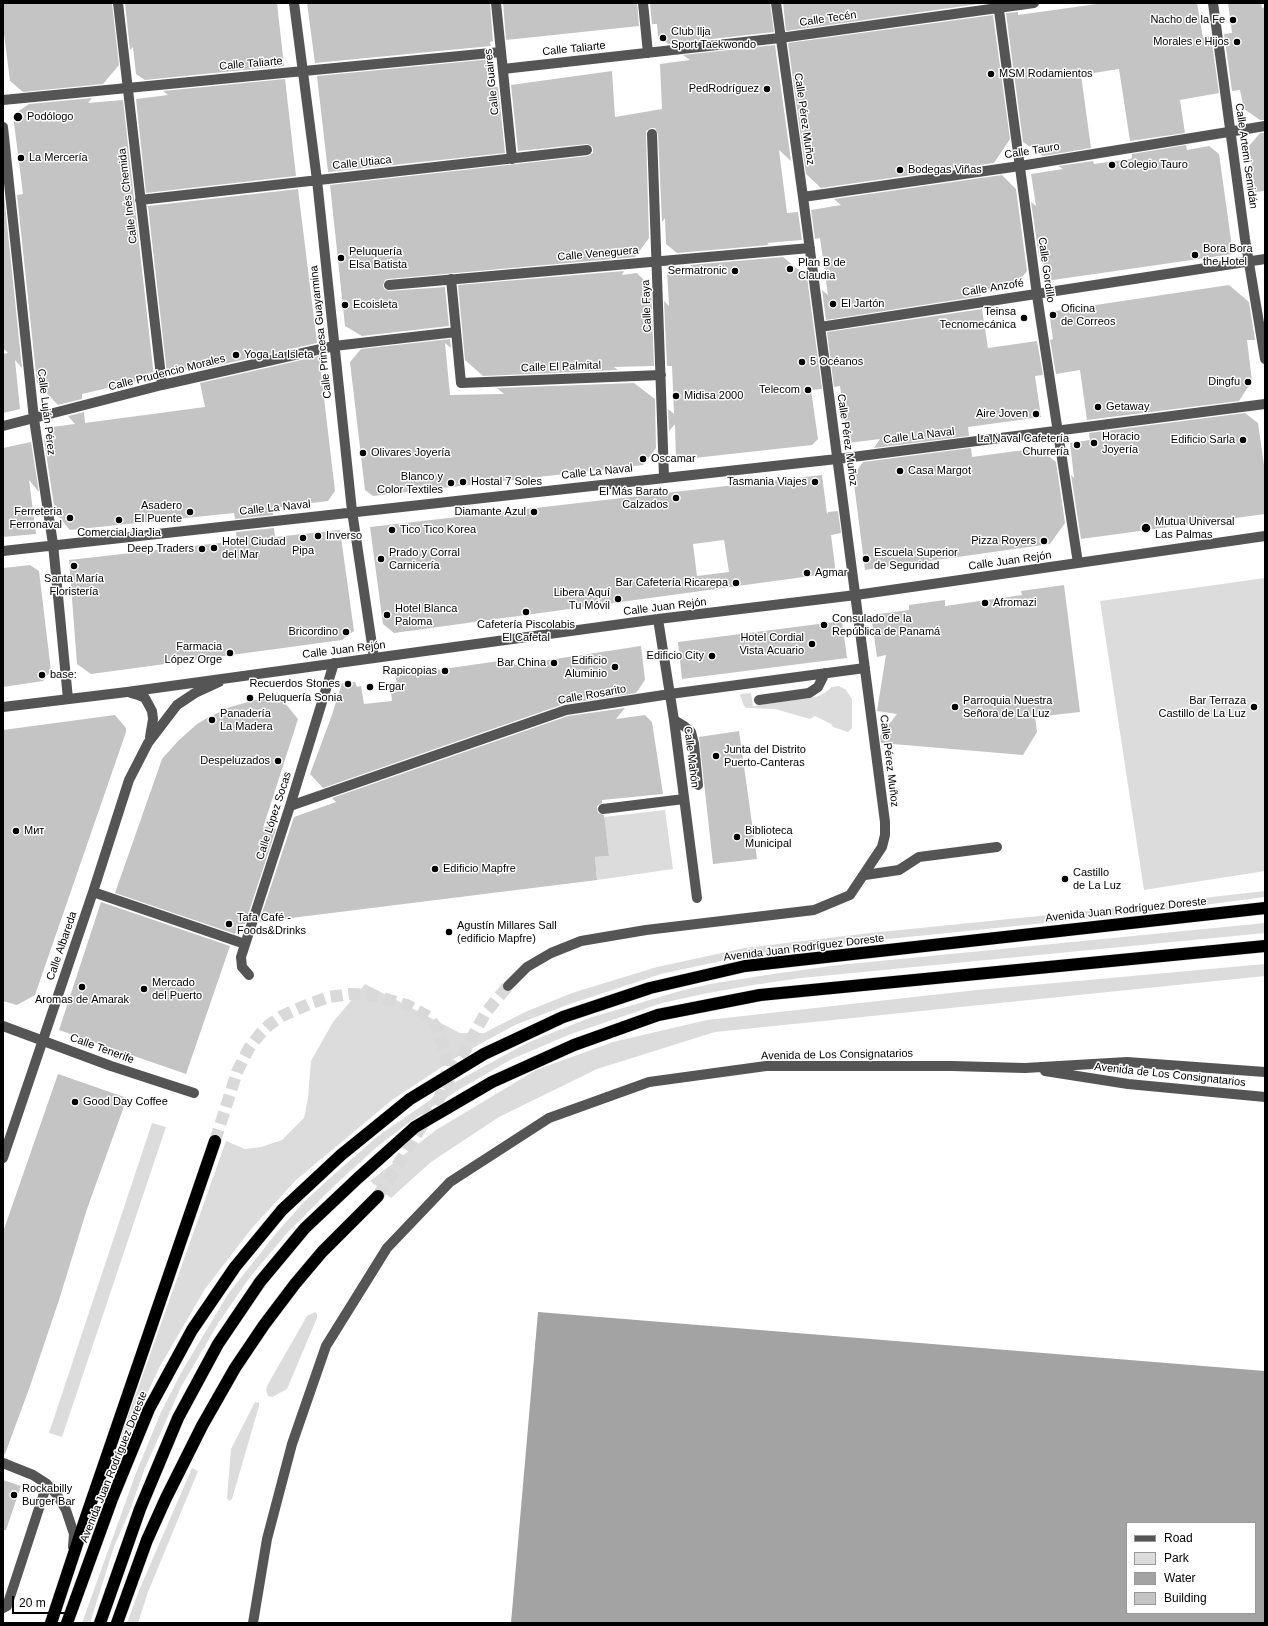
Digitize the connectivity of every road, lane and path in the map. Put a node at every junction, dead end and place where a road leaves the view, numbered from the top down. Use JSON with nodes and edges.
{"nodes":[{"id":1,"x":118,"y":3,"type":"edge"},
{"id":2,"x":294,"y":3,"type":"edge"},
{"id":3,"x":496,"y":3,"type":"edge"},
{"id":4,"x":643,"y":3,"type":"edge"},
{"id":5,"x":776,"y":3,"type":"edge"},
{"id":6,"x":1034,"y":3,"type":"edge"},
{"id":7,"x":1213,"y":3,"type":"edge"},
{"id":8,"x":998,"y":5,"type":"edge"},
{"id":9,"x":780,"y":38,"type":"junction"},
{"id":10,"x":501,"y":52,"type":"junction"},
{"id":11,"x":648,"y":53,"type":"junction"},
{"id":12,"x":503,"y":69,"type":"junction"},
{"id":13,"x":302,"y":72,"type":"junction"},
{"id":14,"x":127,"y":88,"type":"junction"},
{"id":15,"x":3,"y":100,"type":"edge"},
{"id":16,"x":1265,"y":126,"type":"edge"},
{"id":17,"x":3,"y":127,"type":"edge"},
{"id":18,"x":1231,"y":131,"type":"junction"},
{"id":19,"x":652,"y":134,"type":"dead end"},
{"id":20,"x":587,"y":150,"type":"dead end"},
{"id":21,"x":512,"y":159,"type":"junction"},
{"id":22,"x":1020,"y":166,"type":"junction"},
{"id":23,"x":317,"y":180,"type":"junction"},
{"id":24,"x":803,"y":196,"type":"junction"},
{"id":25,"x":140,"y":200,"type":"junction"},
{"id":26,"x":810,"y":248,"type":"junction"},
{"id":27,"x":1265,"y":259,"type":"edge"},
{"id":28,"x":657,"y":260,"type":"junction"},
{"id":29,"x":1249,"y":261,"type":"junction"},
{"id":30,"x":451,"y":279,"type":"junction"},
{"id":31,"x":389,"y":285,"type":"dead end"},
{"id":32,"x":1037,"y":294,"type":"junction"},
{"id":33,"x":820,"y":327,"type":"junction"},
{"id":34,"x":456,"y":332,"type":"junction"},
{"id":35,"x":334,"y":346,"type":"junction"},
{"id":36,"x":1265,"y":359,"type":"edge"},
{"id":37,"x":661,"y":375,"type":"junction"},
{"id":38,"x":162,"y":385,"type":"junction"},
{"id":39,"x":1265,"y":404,"type":"edge"},
{"id":40,"x":34,"y":419,"type":"junction"},
{"id":41,"x":3,"y":426,"type":"edge"},
{"id":42,"x":1057,"y":430,"type":"junction"},
{"id":43,"x":837,"y":459,"type":"junction"},
{"id":44,"x":664,"y":477,"type":"junction"},
{"id":45,"x":352,"y":511,"type":"junction"},
{"id":46,"x":1265,"y":536,"type":"edge"},
{"id":47,"x":53,"y":544,"type":"junction"},
{"id":48,"x":3,"y":551,"type":"edge"},
{"id":49,"x":1078,"y":563,"type":"junction"},
{"id":50,"x":856,"y":595,"type":"junction"},
{"id":51,"x":658,"y":619,"type":"junction"},
{"id":52,"x":374,"y":658,"type":"junction"},
{"id":53,"x":334,"y":663,"type":"junction"},
{"id":54,"x":865,"y":668,"type":"junction"},
{"id":55,"x":825,"y":673,"type":"junction"},
{"id":56,"x":230,"y":677,"type":"junction"},
{"id":57,"x":127,"y":692,"type":"junction"},
{"id":58,"x":670,"y":694,"type":"junction"},
{"id":59,"x":68,"y":699,"type":"junction"},
{"id":60,"x":759,"y":700,"type":"dead end"},
{"id":61,"x":3,"y":707,"type":"edge"},
{"id":62,"x":674,"y":720,"type":"junction"},
{"id":63,"x":148,"y":743,"type":"junction"},
{"id":64,"x":698,"y":785,"type":"dead end"},
{"id":65,"x":684,"y":799,"type":"junction"},
{"id":66,"x":290,"y":806,"type":"junction"},
{"id":67,"x":603,"y":809,"type":"dead end"},
{"id":68,"x":997,"y":847,"type":"dead end"},
{"id":69,"x":865,"y":875,"type":"junction"},
{"id":70,"x":93,"y":892,"type":"junction"},
{"id":71,"x":697,"y":898,"type":"dead end"},
{"id":72,"x":1265,"y":908,"type":"edge"},
{"id":73,"x":245,"y":944,"type":"junction"},
{"id":74,"x":1265,"y":946,"type":"edge"},
{"id":75,"x":249,"y":975,"type":"dead end"},
{"id":76,"x":508,"y":986,"type":"tunnel mouth"},
{"id":77,"x":3,"y":1026,"type":"edge"},
{"id":78,"x":42,"y":1040,"type":"junction"},
{"id":79,"x":1025,"y":1068,"type":"junction"},
{"id":80,"x":1265,"y":1072,"type":"edge"},
{"id":81,"x":194,"y":1093,"type":"dead end"},
{"id":82,"x":1265,"y":1097,"type":"edge"},
{"id":83,"x":215,"y":1141,"type":"tunnel mouth"},
{"id":84,"x":3,"y":1158,"type":"edge"},
{"id":85,"x":378,"y":1196,"type":"tunnel mouth"},
{"id":86,"x":3,"y":1463,"type":"edge"},
{"id":87,"x":48,"y":1484,"type":"junction"},
{"id":88,"x":72,"y":1559,"type":"junction"},
{"id":89,"x":3,"y":1608,"type":"edge"},
{"id":90,"x":51,"y":1623,"type":"edge"},
{"id":91,"x":67,"y":1623,"type":"edge"},
{"id":92,"x":100,"y":1623,"type":"edge"},
{"id":93,"x":117,"y":1623,"type":"edge"},
{"id":94,"x":253,"y":1623,"type":"edge"}],
"edges":[{"from":1,"to":14,"type":"street","name":"Calle Inés Chemida"},
{"from":2,"to":13,"type":"street","name":"Calle Princesa Guayarmina"},
{"from":3,"to":10,"type":"street","name":"Calle Guaires"},
{"from":4,"to":11,"type":"street"},
{"from":5,"to":9,"type":"street","name":"Calle Pérez Muñoz"},
{"from":6,"to":8,"type":"street","name":"Calle Tecén"},
{"from":7,"to":18,"type":"street","name":"Calle Artemi Semidán"},
{"from":8,"to":9,"type":"street","name":"Calle Tecén"},
{"from":8,"to":22,"type":"street","name":"Calle Gordillo"},
{"from":9,"to":11,"type":"street","name":"Calle Tecén"},
{"from":9,"to":24,"type":"street","name":"Calle Pérez Muñoz"},
{"from":10,"to":12,"type":"street","name":"Calle Guaires"},
{"from":10,"to":13,"type":"street","name":"Calle Taliarte"},
{"from":11,"to":12,"type":"street","name":"Calle Taliarte"},
{"from":12,"to":21,"type":"street","name":"Calle Guaires"},
{"from":13,"to":14,"type":"street","name":"Calle Taliarte"},
{"from":13,"to":23,"type":"street","name":"Calle Princesa Guayarmina"},
{"from":14,"to":15,"type":"street","name":"Calle Taliarte"},
{"from":14,"to":25,"type":"street","name":"Calle Inés Chemida"},
{"from":16,"to":18,"type":"street","name":"Calle Tauro"},
{"from":17,"to":40,"type":"street","name":"Calle Luján Pérez"},
{"from":18,"to":22,"type":"street","name":"Calle Tauro"},
{"from":18,"to":29,"type":"street","name":"Calle Artemi Semidán"},
{"from":19,"to":28,"type":"street","name":"Calle Faya"},
{"from":20,"to":21,"type":"street","name":"Calle Utiaca"},
{"from":21,"to":23,"type":"street","name":"Calle Utiaca"},
{"from":22,"to":24,"type":"street","name":"Calle Tauro"},
{"from":22,"to":32,"type":"street","name":"Calle Gordillo"},
{"from":23,"to":25,"type":"street","name":"Calle Utiaca"},
{"from":23,"to":35,"type":"street","name":"Calle Princesa Guayarmina"},
{"from":24,"to":26,"type":"street","name":"Calle Pérez Muñoz"},
{"from":25,"to":38,"type":"street","name":"Calle Inés Chemida"},
{"from":26,"to":28,"type":"street","name":"Calle Veneguera"},
{"from":26,"to":33,"type":"street","name":"Calle Pérez Muñoz"},
{"from":27,"to":29,"type":"street","name":"Calle Anzofé"},
{"from":28,"to":30,"type":"street","name":"Calle Veneguera"},
{"from":28,"to":37,"type":"street","name":"Calle Faya"},
{"from":29,"to":32,"type":"street","name":"Calle Anzofé"},
{"from":29,"to":36,"type":"street","name":"Calle Artemi Semidán"},
{"from":30,"to":31,"type":"street","name":"Calle Veneguera"},
{"from":30,"to":34,"type":"street"},
{"from":32,"to":33,"type":"street","name":"Calle Anzofé"},
{"from":32,"to":42,"type":"street","name":"Calle Gordillo"},
{"from":33,"to":43,"type":"street","name":"Calle Pérez Muñoz"},
{"from":34,"to":35,"type":"street","name":"Calle Prudencio Morales"},
{"from":34,"to":37,"type":"street","name":"Calle El Palmital"},
{"from":35,"to":38,"type":"street","name":"Calle Prudencio Morales"},
{"from":35,"to":45,"type":"street","name":"Calle Princesa Guayarmina"},
{"from":37,"to":44,"type":"street","name":"Calle Faya"},
{"from":38,"to":40,"type":"street","name":"Calle Prudencio Morales"},
{"from":39,"to":42,"type":"street","name":"Calle La Naval"},
{"from":40,"to":41,"type":"street","name":"Calle Prudencio Morales"},
{"from":40,"to":47,"type":"street","name":"Calle Luján Pérez"},
{"from":42,"to":43,"type":"street","name":"Calle La Naval"},
{"from":42,"to":49,"type":"street","name":"Calle Gordillo"},
{"from":43,"to":44,"type":"street","name":"Calle La Naval"},
{"from":43,"to":50,"type":"street","name":"Calle Pérez Muñoz"},
{"from":44,"to":45,"type":"street","name":"Calle La Naval"},
{"from":45,"to":47,"type":"street","name":"Calle La Naval"},
{"from":45,"to":52,"type":"street","name":"Calle Princesa Guayarmina"},
{"from":46,"to":49,"type":"street","name":"Calle Juan Rejón"},
{"from":47,"to":48,"type":"street","name":"Calle La Naval"},
{"from":47,"to":59,"type":"street","name":"Calle Luján Pérez"},
{"from":49,"to":50,"type":"street","name":"Calle Juan Rejón"},
{"from":50,"to":51,"type":"street","name":"Calle Juan Rejón"},
{"from":50,"to":54,"type":"street","name":"Calle Pérez Muñoz"},
{"from":51,"to":52,"type":"street","name":"Calle Juan Rejón"},
{"from":51,"to":58,"type":"street","name":"Calle Mahón"},
{"from":52,"to":53,"type":"street","name":"Calle Juan Rejón"},
{"from":53,"to":56,"type":"street","name":"Calle Juan Rejón"},
{"from":53,"to":66,"type":"street","name":"Calle López Socas"},
{"from":54,"to":55,"type":"street","name":"Calle Rosarito"},
{"from":54,"to":69,"type":"street","name":"Calle Pérez Muñoz"},
{"from":55,"to":58,"type":"street","name":"Calle Rosarito"},
{"from":55,"to":60,"type":"street"},
{"from":56,"to":57,"type":"street","name":"Calle Juan Rejón"},
{"from":56,"to":63,"type":"street","name":"Calle Albareda"},
{"from":57,"to":59,"type":"street","name":"Calle Juan Rejón"},
{"from":57,"to":63,"type":"street","name":"Calle Albareda"},
{"from":58,"to":62,"type":"street","name":"Calle Mahón"},
{"from":58,"to":66,"type":"street","name":"Calle Rosarito"},
{"from":59,"to":61,"type":"street","name":"Calle Juan Rejón"},
{"from":62,"to":64,"type":"street"},
{"from":62,"to":65,"type":"street","name":"Calle Mahón"},
{"from":63,"to":70,"type":"street","name":"Calle Albareda"},
{"from":65,"to":67,"type":"street"},
{"from":65,"to":71,"type":"street","name":"Calle Mahón"},
{"from":66,"to":73,"type":"street","name":"Calle López Socas"},
{"from":68,"to":69,"type":"street"},
{"from":69,"to":76,"type":"street","name":"Calle Pérez Muñoz"},
{"from":70,"to":73,"type":"street"},
{"from":70,"to":78,"type":"street","name":"Calle Albareda"},
{"from":72,"to":91,"type":"highway","name":"Avenida Juan Rodríguez Doreste"},
{"from":73,"to":75,"type":"street","name":"Calle López Socas"},
{"from":74,"to":92,"type":"highway"},
{"from":77,"to":78,"type":"street","name":"Calle Tenerife"},
{"from":78,"to":81,"type":"street","name":"Calle Tenerife"},
{"from":78,"to":84,"type":"street","name":"Calle Albareda"},
{"from":79,"to":80,"type":"street","name":"Avenida de Los Consignatarios"},
{"from":79,"to":82,"type":"street","name":"Avenida de Los Consignatarios"},
{"from":79,"to":94,"type":"street","name":"Avenida de Los Consignatarios"},
{"from":83,"to":88,"type":"highway"},
{"from":85,"to":93,"type":"highway"},
{"from":86,"to":87,"type":"street"},
{"from":87,"to":88,"type":"street"},
{"from":87,"to":89,"type":"street"},
{"from":88,"to":90,"type":"highway"}]}
